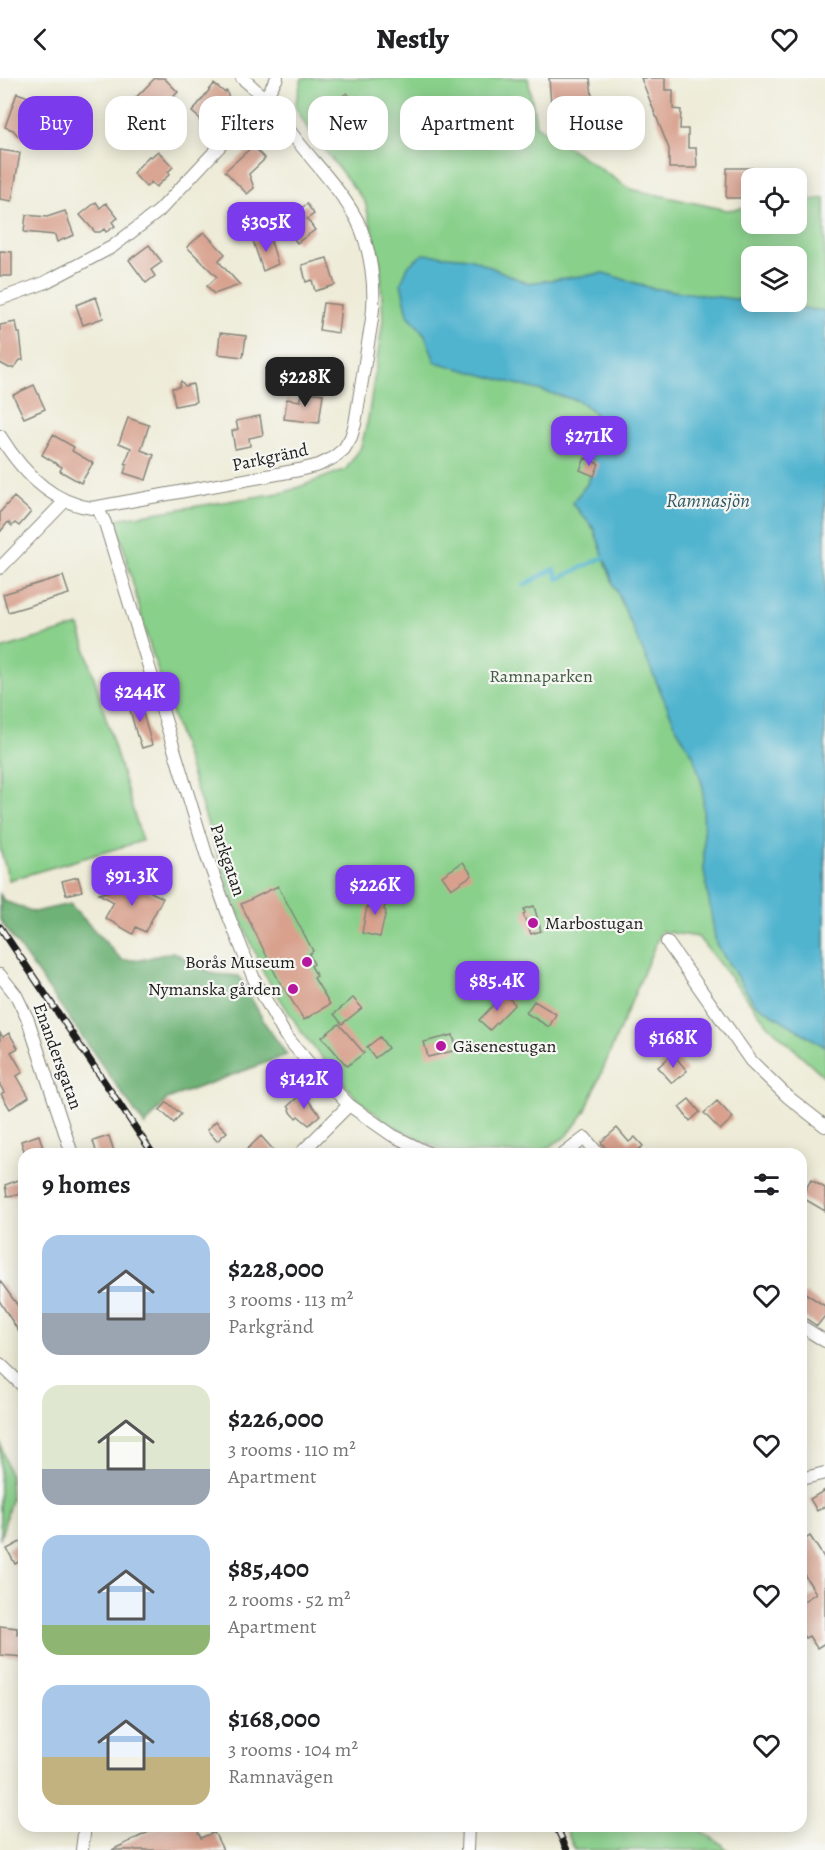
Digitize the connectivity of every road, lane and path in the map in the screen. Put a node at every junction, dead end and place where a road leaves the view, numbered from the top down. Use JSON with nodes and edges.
{"nodes":[{"id":1,"x":242,"y":78,"type":"edge"},
{"id":2,"x":277,"y":78,"type":"edge"},
{"id":3,"x":263,"y":96,"type":"edge"},
{"id":4,"x":266,"y":96,"type":"edge"},
{"id":5,"x":296,"y":138,"type":"edge"},
{"id":6,"x":216,"y":150,"type":"edge"},
{"id":7,"x":0,"y":299,"type":"edge"},
{"id":8,"x":0,"y":436,"type":"edge"},
{"id":9,"x":65,"y":501,"type":"junction"},
{"id":10,"x":97,"y":507,"type":"junction"},
{"id":11,"x":0,"y":568,"type":"edge"},
{"id":12,"x":667,"y":942,"type":"dead end"},
{"id":13,"x":0,"y":975,"type":"edge"},
{"id":14,"x":349,"y":1105,"type":"junction"},
{"id":15,"x":825,"y":1126,"type":"edge"},
{"id":16,"x":70,"y":1148,"type":"edge"},
{"id":17,"x":306,"y":1148,"type":"edge"},
{"id":18,"x":418,"y":1148,"type":"edge"},
{"id":19,"x":572,"y":1148,"type":"edge"},
{"id":20,"x":593,"y":1148,"type":"edge"},
{"id":21,"x":807,"y":1330,"type":"edge"},
{"id":22,"x":825,"y":1341,"type":"edge"},
{"id":23,"x":0,"y":1364,"type":"edge"},
{"id":24,"x":18,"y":1381,"type":"edge"},
{"id":25,"x":825,"y":1473,"type":"edge"},
{"id":26,"x":807,"y":1478,"type":"edge"},
{"id":27,"x":84,"y":1832,"type":"edge"},
{"id":28,"x":468,"y":1832,"type":"edge"},
{"id":29,"x":82,"y":1850,"type":"edge"},
{"id":30,"x":468,"y":1850,"type":"edge"}],
"edges":[{"from":1,"to":3,"type":"street","name":"Parkgränd"},
{"from":2,"to":4,"type":"street"},
{"from":5,"to":10,"type":"street","name":"Parkgränd"},
{"from":6,"to":7,"type":"street"},
{"from":8,"to":9,"type":"street"},
{"from":9,"to":10,"type":"street","name":"Parkgränd"},
{"from":9,"to":11,"type":"street"},
{"from":10,"to":14,"type":"street","name":"Parkgatan"},
{"from":12,"to":15,"type":"street"},
{"from":13,"to":16,"type":"street","name":"Enandersgatan"},
{"from":14,"to":17,"type":"street"},
{"from":14,"to":18,"type":"street","name":"Parkgatan"},
{"from":19,"to":20,"type":"street"},
{"from":21,"to":22,"type":"street"},
{"from":23,"to":24,"type":"street"},
{"from":25,"to":26,"type":"street"},
{"from":27,"to":29,"type":"street"},
{"from":28,"to":30,"type":"street"}]}
